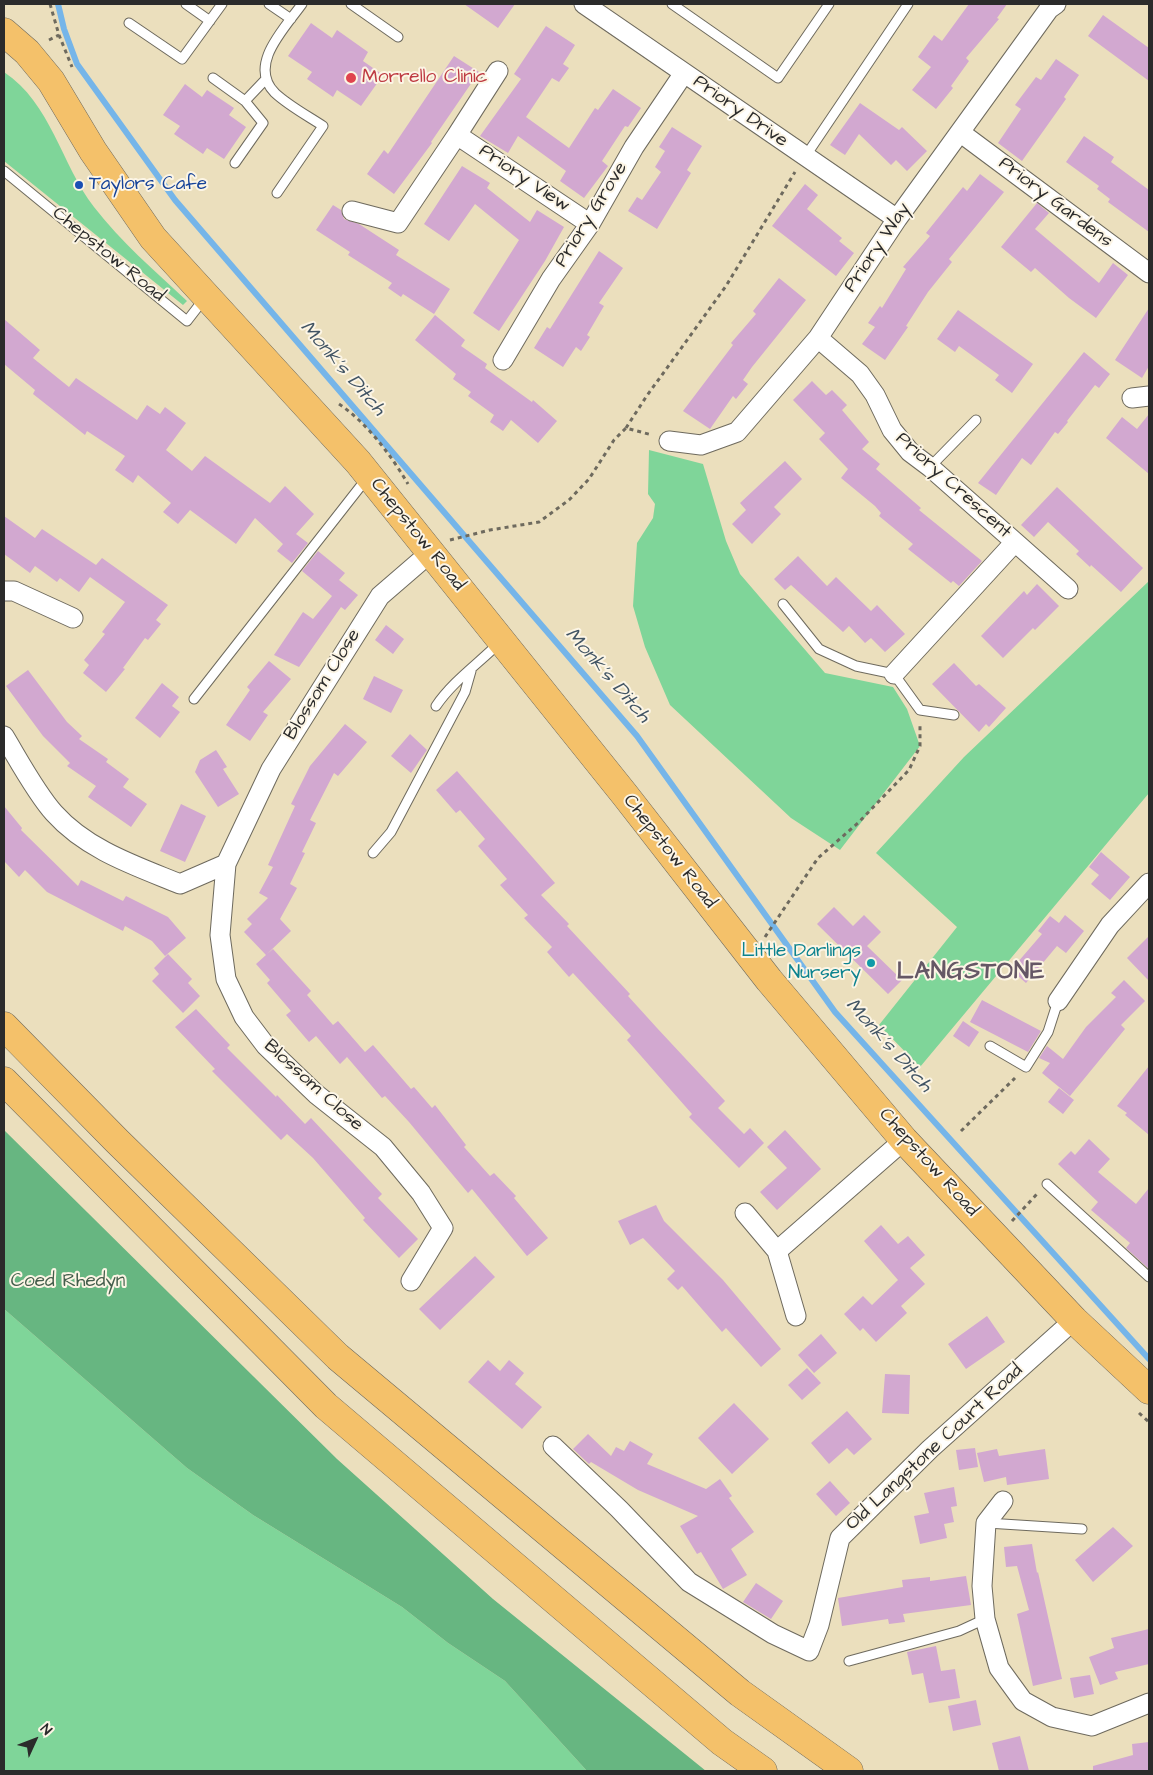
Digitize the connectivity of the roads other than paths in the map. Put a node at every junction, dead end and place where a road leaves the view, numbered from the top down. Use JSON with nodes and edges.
{"nodes":[{"id":1,"x":186,"y":4,"type":"edge"},
{"id":2,"x":222,"y":4,"type":"edge"},
{"id":3,"x":269,"y":4,"type":"edge"},
{"id":4,"x":302,"y":4,"type":"edge"},
{"id":5,"x":351,"y":4,"type":"edge"},
{"id":6,"x":584,"y":4,"type":"edge"},
{"id":7,"x":672,"y":4,"type":"edge"},
{"id":8,"x":829,"y":4,"type":"edge"},
{"id":9,"x":908,"y":4,"type":"edge"},
{"id":10,"x":1056,"y":4,"type":"edge"},
{"id":11,"x":291,"y":20,"type":"junction"},
{"id":12,"x":210,"y":21,"type":"junction"},
{"id":13,"x":129,"y":23,"type":"dead end"},
{"id":14,"x":4,"y":32,"type":"edge"},
{"id":15,"x":398,"y":37,"type":"dead end"},
{"id":16,"x":498,"y":72,"type":"dead end"},
{"id":17,"x":684,"y":73,"type":"junction"},
{"id":18,"x":213,"y":78,"type":"dead end"},
{"id":19,"x":266,"y":80,"type":"junction"},
{"id":20,"x":245,"y":100,"type":"junction"},
{"id":21,"x":961,"y":133,"type":"junction"},
{"id":22,"x":457,"y":135,"type":"junction"},
{"id":23,"x":805,"y":157,"type":"junction"},
{"id":24,"x":235,"y":163,"type":"dead end"},
{"id":25,"x":4,"y":171,"type":"edge"},
{"id":26,"x":277,"y":193,"type":"dead end"},
{"id":27,"x":352,"y":211,"type":"dead end"},
{"id":28,"x":897,"y":219,"type":"junction"},
{"id":29,"x":590,"y":224,"type":"junction"},
{"id":30,"x":1149,"y":273,"type":"edge"},
{"id":31,"x":207,"y":297,"type":"junction"},
{"id":32,"x":818,"y":338,"type":"junction"},
{"id":33,"x":503,"y":360,"type":"dead end"},
{"id":34,"x":976,"y":420,"type":"dead end"},
{"id":35,"x":668,"y":441,"type":"road end"},
{"id":36,"x":930,"y":467,"type":"junction"},
{"id":37,"x":369,"y":476,"type":"junction"},
{"id":38,"x":1015,"y":542,"type":"junction"},
{"id":39,"x":441,"y":546,"type":"junction"},
{"id":40,"x":1068,"y":589,"type":"dead end"},
{"id":41,"x":4,"y":591,"type":"edge"},
{"id":42,"x":783,"y":604,"type":"dead end"},
{"id":43,"x":73,"y":618,"type":"dead end"},
{"id":44,"x":501,"y":640,"type":"junction"},
{"id":45,"x":471,"y":670,"type":"junction"},
{"id":46,"x":894,"y":674,"type":"junction"},
{"id":47,"x":194,"y":700,"type":"dead end"},
{"id":48,"x":436,"y":706,"type":"dead end"},
{"id":49,"x":954,"y":715,"type":"dead end"},
{"id":50,"x":4,"y":736,"type":"edge"},
{"id":51,"x":373,"y":853,"type":"dead end"},
{"id":52,"x":226,"y":864,"type":"junction"},
{"id":53,"x":1149,"y":883,"type":"edge"},
{"id":54,"x":1058,"y":1001,"type":"joint"},
{"id":55,"x":4,"y":1026,"type":"edge"},
{"id":56,"x":990,"y":1046,"type":"dead end"},
{"id":57,"x":4,"y":1081,"type":"edge"},
{"id":58,"x":904,"y":1140,"type":"junction"},
{"id":59,"x":1047,"y":1184,"type":"road end"},
{"id":60,"x":745,"y":1213,"type":"dead end"},
{"id":61,"x":777,"y":1251,"type":"junction"},
{"id":62,"x":1149,"y":1277,"type":"edge"},
{"id":63,"x":411,"y":1281,"type":"dead end"},
{"id":64,"x":796,"y":1316,"type":"dead end"},
{"id":65,"x":1074,"y":1320,"type":"junction"},
{"id":66,"x":1149,"y":1390,"type":"edge"},
{"id":67,"x":552,"y":1446,"type":"dead end"},
{"id":68,"x":1003,"y":1501,"type":"dead end"},
{"id":69,"x":986,"y":1523,"type":"junction"},
{"id":70,"x":1082,"y":1529,"type":"dead end"},
{"id":71,"x":985,"y":1619,"type":"junction"},
{"id":72,"x":849,"y":1661,"type":"dead end"},
{"id":73,"x":1149,"y":1704,"type":"edge"},
{"id":74,"x":763,"y":1771,"type":"edge"},
{"id":75,"x":850,"y":1771,"type":"edge"}],
"edges":[{"from":1,"to":12,"type":"lane"},
{"from":2,"to":12,"type":"lane"},
{"from":3,"to":11,"type":"lane"},
{"from":4,"to":11,"type":"lane"},
{"from":5,"to":15,"type":"lane"},
{"from":6,"to":17,"type":"street","name":"Priory Drive"},
{"from":7,"to":8,"type":"lane"},
{"from":9,"to":23,"type":"lane"},
{"from":10,"to":21,"type":"street","name":"Priory Way"},
{"from":11,"to":19,"type":"lane"},
{"from":12,"to":13,"type":"lane"},
{"from":14,"to":31,"type":"main road","name":"Chepstow Road"},
{"from":16,"to":22,"type":"street","name":"Priory View"},
{"from":17,"to":23,"type":"street","name":"Priory Drive"},
{"from":17,"to":29,"type":"street","name":"Priory Grove"},
{"from":18,"to":20,"type":"lane"},
{"from":19,"to":20,"type":"lane"},
{"from":19,"to":26,"type":"lane"},
{"from":20,"to":24,"type":"lane"},
{"from":21,"to":28,"type":"street","name":"Priory Way"},
{"from":21,"to":30,"type":"street","name":"Priory Gardens"},
{"from":22,"to":27,"type":"street","name":"Priory View"},
{"from":22,"to":29,"type":"street","name":"Priory View"},
{"from":23,"to":28,"type":"street","name":"Priory Drive"},
{"from":25,"to":31,"type":"lane","name":"Chepstow Road"},
{"from":28,"to":32,"type":"street","name":"Priory Way"},
{"from":29,"to":33,"type":"street","name":"Priory Grove"},
{"from":31,"to":37,"type":"main road","name":"Chepstow Road"},
{"from":32,"to":35,"type":"street","name":"Priory Way"},
{"from":32,"to":36,"type":"street","name":"Priory Crescent"},
{"from":34,"to":36,"type":"lane"},
{"from":36,"to":38,"type":"street","name":"Priory Crescent"},
{"from":37,"to":39,"type":"main road","name":"Chepstow Road"},
{"from":37,"to":47,"type":"lane"},
{"from":38,"to":40,"type":"street","name":"Priory Crescent"},
{"from":38,"to":46,"type":"street","name":"Priory Crescent"},
{"from":39,"to":44,"type":"main road","name":"Chepstow Road"},
{"from":39,"to":52,"type":"street","name":"Blossom Close"},
{"from":41,"to":43,"type":"street"},
{"from":42,"to":46,"type":"lane"},
{"from":44,"to":45,"type":"lane"},
{"from":44,"to":58,"type":"main road","name":"Chepstow Road"},
{"from":45,"to":48,"type":"lane"},
{"from":45,"to":51,"type":"lane"},
{"from":46,"to":49,"type":"lane"},
{"from":50,"to":52,"type":"street"},
{"from":52,"to":63,"type":"street","name":"Blossom Close"},
{"from":53,"to":54,"type":"street"},
{"from":54,"to":56,"type":"lane"},
{"from":55,"to":75,"type":"main road"},
{"from":57,"to":74,"type":"main road"},
{"from":58,"to":61,"type":"street"},
{"from":58,"to":65,"type":"main road","name":"Chepstow Road"},
{"from":59,"to":62,"type":"lane"},
{"from":60,"to":61,"type":"street"},
{"from":61,"to":64,"type":"street"},
{"from":65,"to":66,"type":"main road","name":"Chepstow Road"},
{"from":65,"to":67,"type":"street","name":"Old Langstone Court Road"},
{"from":68,"to":69,"type":"street"},
{"from":69,"to":70,"type":"lane"},
{"from":69,"to":71,"type":"street"},
{"from":71,"to":72,"type":"lane"},
{"from":71,"to":73,"type":"street"}]}
